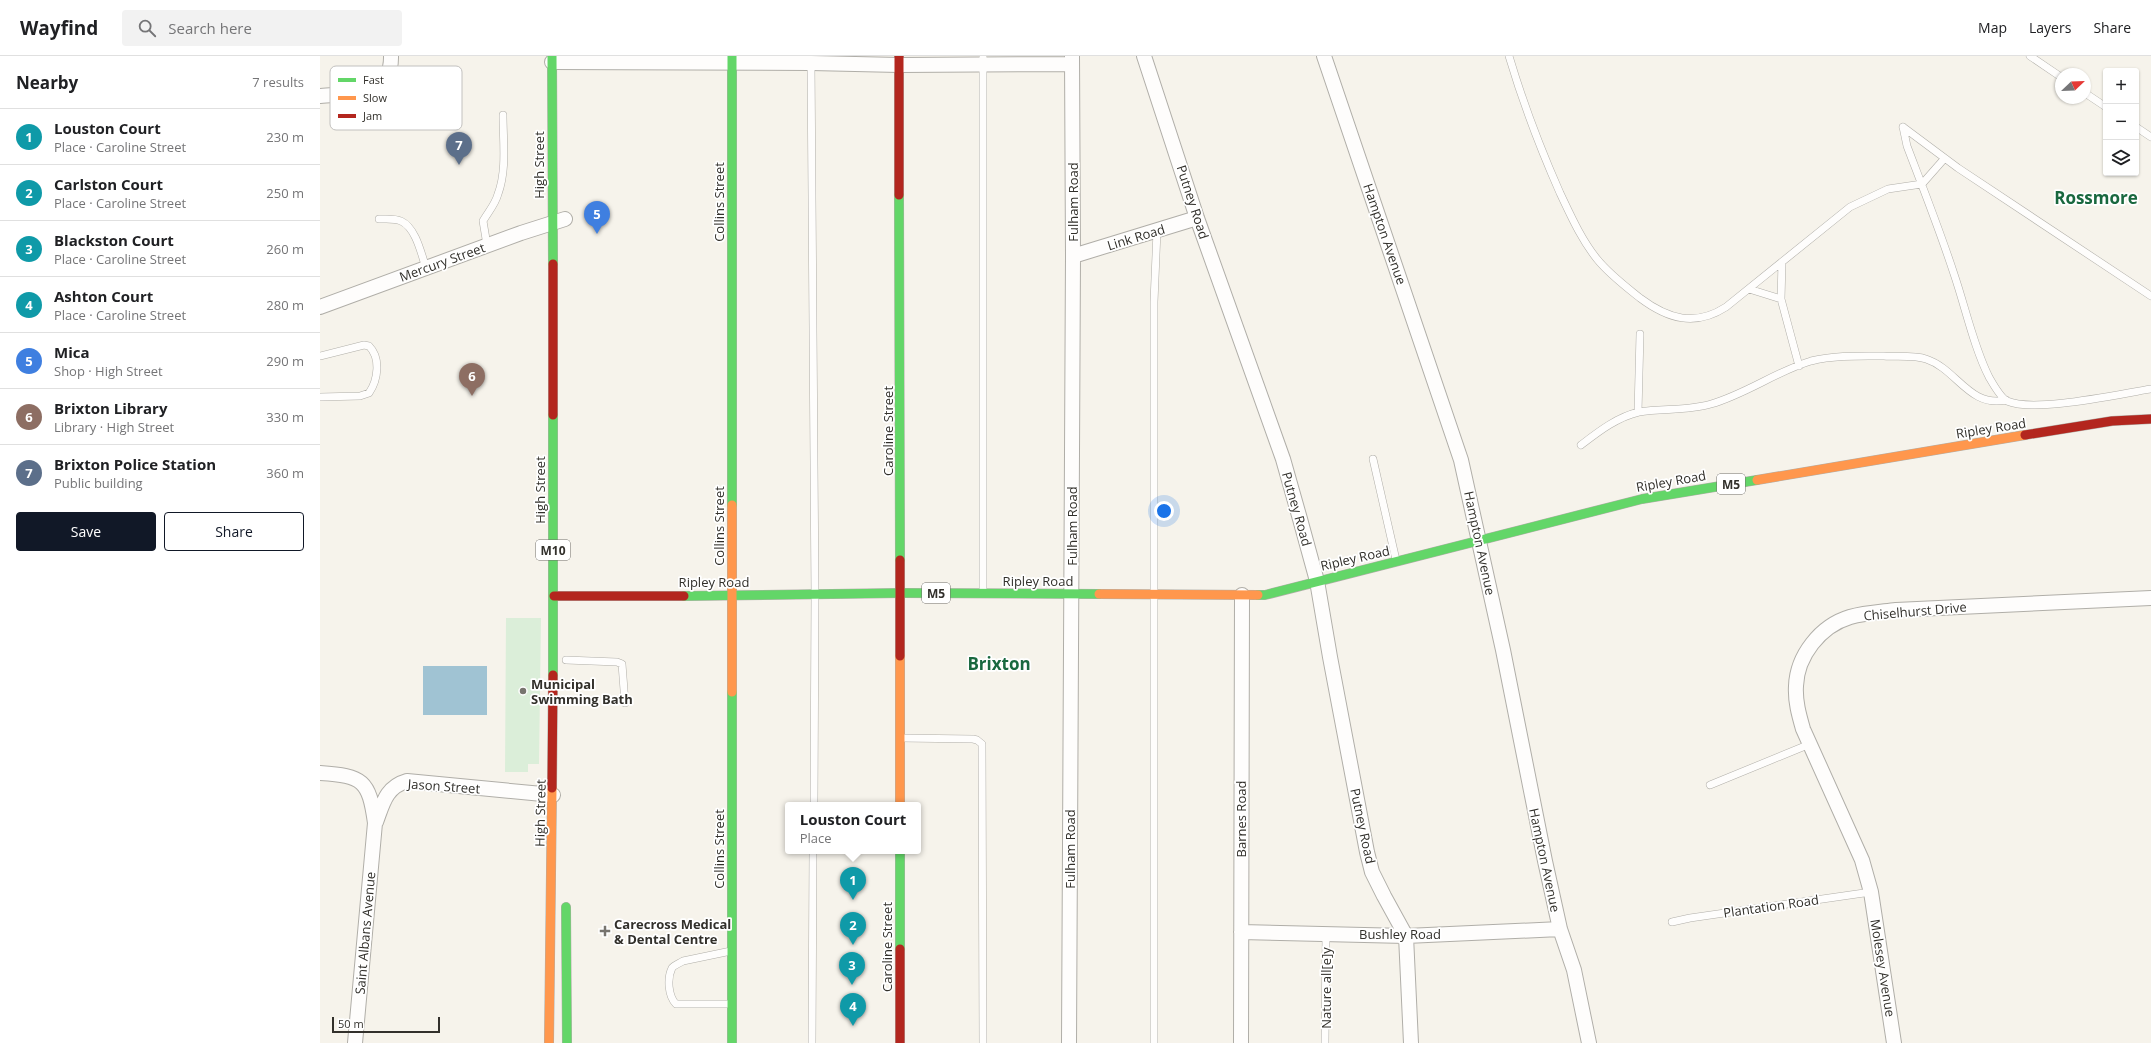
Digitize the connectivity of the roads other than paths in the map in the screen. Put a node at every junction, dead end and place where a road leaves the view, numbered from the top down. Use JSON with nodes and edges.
{"nodes":[{"id":1,"x":391,"y":56,"type":"edge"},
{"id":2,"x":1144,"y":56,"type":"edge"},
{"id":3,"x":1324,"y":56,"type":"edge"},
{"id":4,"x":1509,"y":56,"type":"edge"},
{"id":5,"x":2030,"y":56,"type":"edge"},
{"id":6,"x":732,"y":59,"type":"edge"},
{"id":7,"x":983,"y":60,"type":"edge"},
{"id":8,"x":1072,"y":60,"type":"edge"},
{"id":9,"x":560,"y":61,"type":"edge"},
{"id":10,"x":899,"y":61,"type":"edge"},
{"id":11,"x":811,"y":63,"type":"junction"},
{"id":12,"x":390,"y":66,"type":"edge"},
{"id":13,"x":2055,"y":73,"type":"edge"},
{"id":14,"x":330,"y":95,"type":"edge"},
{"id":15,"x":320,"y":96,"type":"edge"},
{"id":16,"x":2091,"y":97,"type":"edge"},
{"id":17,"x":2103,"y":105,"type":"edge"},
{"id":18,"x":503,"y":115,"type":"dead end"},
{"id":19,"x":2139,"y":129,"type":"edge"},
{"id":20,"x":2151,"y":137,"type":"edge"},
{"id":21,"x":1944,"y":159,"type":"junction"},
{"id":22,"x":1922,"y":184,"type":"junction"},
{"id":23,"x":1197,"y":218,"type":"junction"},
{"id":24,"x":379,"y":219,"type":"dead end"},
{"id":25,"x":562,"y":219,"type":"junction"},
{"id":26,"x":1157,"y":231,"type":"junction"},
{"id":27,"x":487,"y":245,"type":"junction"},
{"id":28,"x":1073,"y":256,"type":"junction"},
{"id":29,"x":1782,"y":262,"type":"junction"},
{"id":30,"x":426,"y":268,"type":"junction"},
{"id":31,"x":1749,"y":289,"type":"junction"},
{"id":32,"x":2151,"y":296,"type":"edge"},
{"id":33,"x":1781,"y":299,"type":"junction"},
{"id":34,"x":320,"y":307,"type":"edge"},
{"id":35,"x":1640,"y":334,"type":"dead end"},
{"id":36,"x":320,"y":356,"type":"edge"},
{"id":37,"x":1799,"y":366,"type":"junction"},
{"id":38,"x":2151,"y":389,"type":"edge"},
{"id":39,"x":320,"y":397,"type":"edge"},
{"id":40,"x":2006,"y":400,"type":"junction"},
{"id":41,"x":1638,"y":412,"type":"junction"},
{"id":42,"x":2151,"y":419,"type":"edge"},
{"id":43,"x":1581,"y":445,"type":"dead end"},
{"id":44,"x":1373,"y":459,"type":"dead end"},
{"id":45,"x":1479,"y":540,"type":"junction"},
{"id":46,"x":1396,"y":562,"type":"junction"},
{"id":47,"x":1317,"y":581,"type":"junction"},
{"id":48,"x":566,"y":583,"type":"dead end"},
{"id":49,"x":901,"y":593,"type":"junction"},
{"id":50,"x":983,"y":594,"type":"junction"},
{"id":51,"x":1072,"y":594,"type":"junction"},
{"id":52,"x":732,"y":595,"type":"junction"},
{"id":53,"x":815,"y":595,"type":"junction"},
{"id":54,"x":1154,"y":595,"type":"junction"},
{"id":55,"x":1242,"y":595,"type":"junction"},
{"id":56,"x":554,"y":596,"type":"junction"},
{"id":57,"x":566,"y":596,"type":"junction"},
{"id":58,"x":2151,"y":598,"type":"edge"},
{"id":59,"x":566,"y":609,"type":"dead end"},
{"id":60,"x":566,"y":660,"type":"dead end"},
{"id":61,"x":625,"y":703,"type":"dead end"},
{"id":62,"x":901,"y":738,"type":"junction"},
{"id":63,"x":1810,"y":744,"type":"junction"},
{"id":64,"x":320,"y":773,"type":"edge"},
{"id":65,"x":1710,"y":785,"type":"dead end"},
{"id":66,"x":553,"y":796,"type":"junction"},
{"id":67,"x":814,"y":802,"type":"edge"},
{"id":68,"x":900,"y":802,"type":"edge"},
{"id":69,"x":375,"y":823,"type":"junction"},
{"id":70,"x":813,"y":854,"type":"edge"},
{"id":71,"x":900,"y":854,"type":"edge"},
{"id":72,"x":1871,"y":892,"type":"junction"},
{"id":73,"x":566,"y":900,"type":"dead end"},
{"id":74,"x":1672,"y":922,"type":"dead end"},
{"id":75,"x":1560,"y":929,"type":"junction"},
{"id":76,"x":1241,"y":932,"type":"junction"},
{"id":77,"x":1326,"y":932,"type":"junction"},
{"id":78,"x":1406,"y":936,"type":"junction"},
{"id":79,"x":732,"y":951,"type":"junction"},
{"id":80,"x":732,"y":1004,"type":"junction"},
{"id":81,"x":355,"y":1043,"type":"edge"},
{"id":82,"x":550,"y":1043,"type":"edge"},
{"id":83,"x":566,"y":1043,"type":"edge"},
{"id":84,"x":732,"y":1043,"type":"edge"},
{"id":85,"x":812,"y":1043,"type":"edge"},
{"id":86,"x":900,"y":1043,"type":"edge"},
{"id":87,"x":983,"y":1043,"type":"edge"},
{"id":88,"x":1069,"y":1043,"type":"edge"},
{"id":89,"x":1154,"y":1043,"type":"edge"},
{"id":90,"x":1241,"y":1043,"type":"edge"},
{"id":91,"x":1325,"y":1043,"type":"edge"},
{"id":92,"x":1411,"y":1043,"type":"edge"},
{"id":93,"x":1589,"y":1043,"type":"edge"},
{"id":94,"x":1894,"y":1043,"type":"edge"}],
"edges":[{"from":1,"to":12,"type":"street"},
{"from":2,"to":23,"type":"street","name":"Putney Road"},
{"from":3,"to":45,"type":"street","name":"Hampton Avenue"},
{"from":4,"to":31,"type":"lane"},
{"from":5,"to":13,"type":"lane"},
{"from":6,"to":9,"type":"street"},
{"from":6,"to":11,"type":"street"},
{"from":6,"to":52,"type":"main road","name":"Collins Street"},
{"from":7,"to":8,"type":"street"},
{"from":7,"to":10,"type":"street"},
{"from":7,"to":50,"type":"lane"},
{"from":8,"to":28,"type":"street","name":"Fulham Road"},
{"from":9,"to":25,"type":"main road","name":"High Street","number":"M10"},
{"from":10,"to":11,"type":"street"},
{"from":10,"to":49,"type":"main road","name":"Caroline Street"},
{"from":11,"to":53,"type":"lane"},
{"from":14,"to":15,"type":"street"},
{"from":16,"to":17,"type":"lane"},
{"from":18,"to":27,"type":"lane"},
{"from":19,"to":20,"type":"lane"},
{"from":21,"to":22,"type":"lane"},
{"from":21,"to":22,"type":"lane"},
{"from":21,"to":32,"type":"lane"},
{"from":22,"to":29,"type":"lane"},
{"from":22,"to":40,"type":"lane"},
{"from":23,"to":26,"type":"street","name":"Link Road"},
{"from":23,"to":47,"type":"street","name":"Putney Road"},
{"from":24,"to":30,"type":"lane"},
{"from":25,"to":27,"type":"street","name":"Mercury Street"},
{"from":25,"to":56,"type":"main road","name":"High Street","number":"M10"},
{"from":26,"to":28,"type":"street","name":"Link Road"},
{"from":26,"to":54,"type":"lane"},
{"from":27,"to":30,"type":"street","name":"Mercury Street"},
{"from":28,"to":51,"type":"street","name":"Fulham Road"},
{"from":29,"to":31,"type":"lane"},
{"from":29,"to":33,"type":"lane"},
{"from":30,"to":34,"type":"street","name":"Mercury Street"},
{"from":31,"to":33,"type":"lane"},
{"from":33,"to":37,"type":"lane"},
{"from":35,"to":41,"type":"lane"},
{"from":36,"to":39,"type":"lane"},
{"from":37,"to":40,"type":"lane"},
{"from":37,"to":41,"type":"lane"},
{"from":38,"to":40,"type":"lane"},
{"from":41,"to":43,"type":"lane"},
{"from":42,"to":45,"type":"main road","name":"Ripley Road","number":"M5"},
{"from":44,"to":46,"type":"lane"},
{"from":45,"to":46,"type":"main road","name":"Ripley Road","number":"M5"},
{"from":45,"to":75,"type":"street","name":"Hampton Avenue"},
{"from":46,"to":47,"type":"main road","name":"Ripley Road","number":"M5"},
{"from":47,"to":55,"type":"main road","name":"Ripley Road","number":"M5"},
{"from":47,"to":78,"type":"street","name":"Putney Road"},
{"from":48,"to":57,"type":"main road"},
{"from":49,"to":50,"type":"main road","name":"Ripley Road","number":"M5"},
{"from":49,"to":53,"type":"main road","name":"Ripley Road","number":"M5"},
{"from":49,"to":62,"type":"main road","name":"Caroline Street"},
{"from":50,"to":51,"type":"main road","name":"Ripley Road","number":"M5"},
{"from":51,"to":54,"type":"main road","name":"Ripley Road","number":"M5"},
{"from":51,"to":88,"type":"street","name":"Fulham Road"},
{"from":52,"to":53,"type":"main road","name":"Ripley Road","number":"M5"},
{"from":52,"to":57,"type":"main road","name":"Ripley Road","number":"M5"},
{"from":52,"to":79,"type":"main road","name":"Collins Street"},
{"from":53,"to":67,"type":"lane"},
{"from":54,"to":55,"type":"main road","name":"Ripley Road","number":"M5"},
{"from":54,"to":89,"type":"lane"},
{"from":55,"to":76,"type":"street","name":"Barnes Road"},
{"from":56,"to":57,"type":"main road","name":"Ripley Road","number":"M5"},
{"from":56,"to":66,"type":"main road","name":"High Street","number":"M10"},
{"from":57,"to":59,"type":"main road"},
{"from":58,"to":63,"type":"street","name":"Chiselhurst Drive"},
{"from":60,"to":61,"type":"lane"},
{"from":62,"to":68,"type":"main road","name":"Caroline Street"},
{"from":62,"to":87,"type":"lane"},
{"from":63,"to":65,"type":"lane"},
{"from":63,"to":72,"type":"street","name":"Chiselhurst Drive"},
{"from":64,"to":69,"type":"street"},
{"from":66,"to":69,"type":"street","name":"Jason Street"},
{"from":66,"to":82,"type":"main road","name":"High Street","number":"M10"},
{"from":69,"to":81,"type":"street","name":"Saint Albans Avenue"},
{"from":70,"to":85,"type":"lane"},
{"from":71,"to":86,"type":"main road","name":"Caroline Street"},
{"from":72,"to":74,"type":"lane","name":"Plantation Road"},
{"from":72,"to":94,"type":"street","name":"Molesey Avenue"},
{"from":73,"to":83,"type":"main road"},
{"from":75,"to":78,"type":"street","name":"Bushley Road"},
{"from":75,"to":93,"type":"street","name":"Hampton Avenue"},
{"from":76,"to":77,"type":"street","name":"Bushley Road"},
{"from":76,"to":90,"type":"street","name":"Barnes Road"},
{"from":77,"to":78,"type":"street","name":"Bushley Road"},
{"from":77,"to":91,"type":"lane","name":"Nature all[e]y"},
{"from":78,"to":92,"type":"street","name":"Putney Road"},
{"from":79,"to":80,"type":"main road","name":"Collins Street"},
{"from":79,"to":80,"type":"lane"},
{"from":80,"to":84,"type":"main road","name":"Collins Street"}]}
